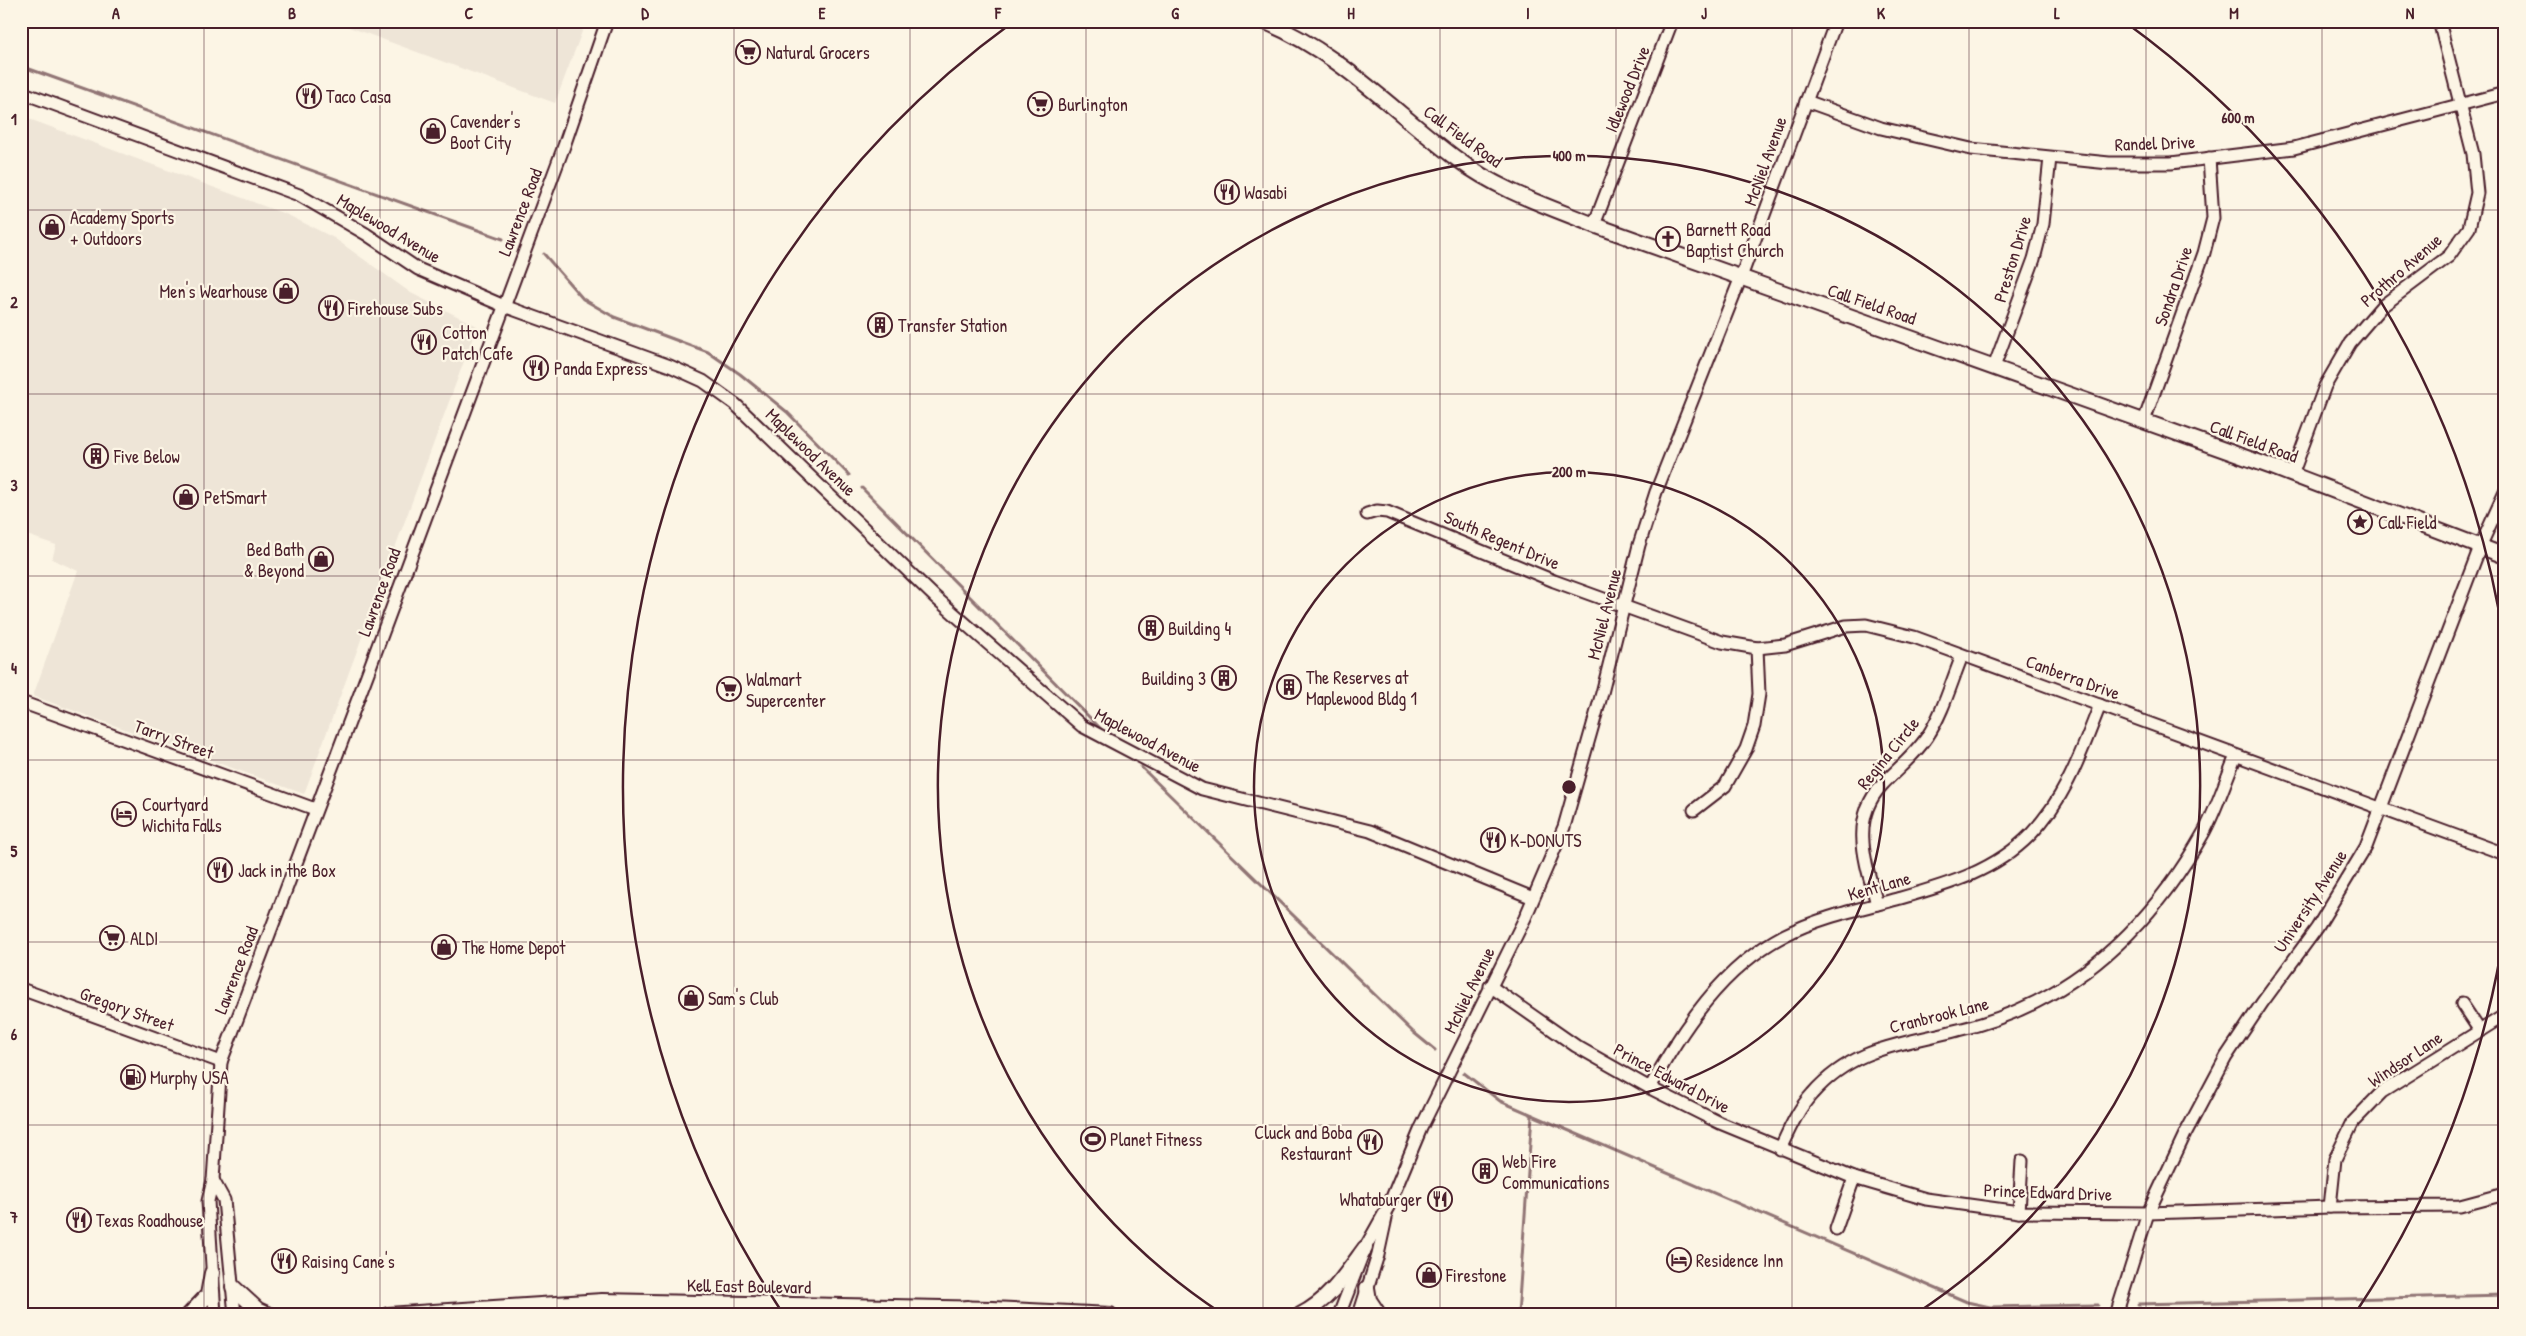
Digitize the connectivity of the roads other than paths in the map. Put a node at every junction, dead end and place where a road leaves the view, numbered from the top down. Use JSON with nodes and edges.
{"nodes":[{"id":1,"x":607,"y":21,"type":"edge"},
{"id":2,"x":1672,"y":21,"type":"edge"},
{"id":3,"x":1836,"y":21,"type":"edge"},
{"id":4,"x":2439,"y":21,"type":"edge"},
{"id":5,"x":1270,"y":23,"type":"edge"},
{"id":6,"x":21,"y":92,"type":"edge"},
{"id":7,"x":2505,"y":93,"type":"edge"},
{"id":8,"x":1806,"y":101,"type":"junction"},
{"id":9,"x":2460,"y":105,"type":"junction"},
{"id":10,"x":2050,"y":158,"type":"junction"},
{"id":11,"x":2209,"y":158,"type":"junction"},
{"id":12,"x":1594,"y":225,"type":"junction"},
{"id":13,"x":1741,"y":277,"type":"junction"},
{"id":14,"x":504,"y":306,"type":"junction"},
{"id":15,"x":1994,"y":366,"type":"junction"},
{"id":16,"x":2144,"y":421,"type":"junction"},
{"id":17,"x":2292,"y":475,"type":"junction"},
{"id":18,"x":2505,"y":492,"type":"edge"},
{"id":19,"x":1367,"y":514,"type":"dead end"},
{"id":20,"x":2480,"y":547,"type":"junction"},
{"id":21,"x":2505,"y":556,"type":"edge"},
{"id":22,"x":1623,"y":606,"type":"junction"},
{"id":23,"x":1757,"y":648,"type":"junction"},
{"id":24,"x":1962,"y":656,"type":"junction"},
{"id":25,"x":21,"y":702,"type":"edge"},
{"id":26,"x":2100,"y":705,"type":"junction"},
{"id":27,"x":2236,"y":756,"type":"junction"},
{"id":28,"x":2383,"y":808,"type":"junction"},
{"id":29,"x":315,"y":809,"type":"junction"},
{"id":30,"x":1694,"y":810,"type":"dead end"},
{"id":31,"x":2505,"y":854,"type":"edge"},
{"id":32,"x":1533,"y":898,"type":"junction"},
{"id":33,"x":1876,"y":904,"type":"junction"},
{"id":34,"x":1490,"y":986,"type":"junction"},
{"id":35,"x":21,"y":989,"type":"edge"},
{"id":36,"x":2462,"y":1004,"type":"dead end"},
{"id":37,"x":2505,"y":1015,"type":"edge"},
{"id":38,"x":2480,"y":1031,"type":"junction"},
{"id":39,"x":220,"y":1062,"type":"junction"},
{"id":40,"x":1650,"y":1088,"type":"junction"},
{"id":41,"x":1780,"y":1149,"type":"junction"},
{"id":42,"x":2022,"y":1161,"type":"dead end"},
{"id":43,"x":1854,"y":1178,"type":"junction"},
{"id":44,"x":213,"y":1180,"type":"junction"},
{"id":45,"x":2505,"y":1194,"type":"edge"},
{"id":46,"x":1388,"y":1207,"type":"junction"},
{"id":47,"x":2330,"y":1207,"type":"junction"},
{"id":48,"x":2019,"y":1212,"type":"junction"},
{"id":49,"x":2148,"y":1213,"type":"junction"},
{"id":50,"x":1836,"y":1229,"type":"dead end"},
{"id":51,"x":1365,"y":1248,"type":"junction"},
{"id":52,"x":212,"y":1273,"type":"junction"},
{"id":53,"x":234,"y":1287,"type":"junction"},
{"id":54,"x":1367,"y":1288,"type":"junction"},
{"id":55,"x":967,"y":1309,"type":"junction"},
{"id":56,"x":189,"y":1315,"type":"edge"},
{"id":57,"x":215,"y":1315,"type":"edge"},
{"id":58,"x":236,"y":1315,"type":"edge"},
{"id":59,"x":269,"y":1315,"type":"edge"},
{"id":60,"x":388,"y":1315,"type":"edge"},
{"id":61,"x":934,"y":1315,"type":"edge"},
{"id":62,"x":1110,"y":1315,"type":"edge"},
{"id":63,"x":1300,"y":1315,"type":"edge"},
{"id":64,"x":1339,"y":1315,"type":"edge"},
{"id":65,"x":1358,"y":1315,"type":"edge"},
{"id":66,"x":1379,"y":1315,"type":"edge"},
{"id":67,"x":2116,"y":1315,"type":"edge"}],
"edges":[{"from":1,"to":14,"type":"street","name":"Lawrence Road"},
{"from":2,"to":12,"type":"street","name":"Idlewood Drive"},
{"from":3,"to":8,"type":"street","name":"McNiel Avenue"},
{"from":4,"to":9,"type":"street","name":"Prothro Avenue"},
{"from":5,"to":12,"type":"main road","name":"Call Field Road"},
{"from":6,"to":14,"type":"street","name":"Maplewood Avenue"},
{"from":7,"to":9,"type":"street","name":"Randel Drive"},
{"from":8,"to":10,"type":"street","name":"Randel Drive"},
{"from":8,"to":13,"type":"street","name":"McNiel Avenue"},
{"from":9,"to":11,"type":"street","name":"Randel Drive"},
{"from":9,"to":17,"type":"street","name":"Prothro Avenue"},
{"from":10,"to":11,"type":"street","name":"Randel Drive"},
{"from":10,"to":15,"type":"street","name":"Preston Drive"},
{"from":11,"to":16,"type":"street","name":"Sondra Drive"},
{"from":12,"to":13,"type":"main road","name":"Call Field Road"},
{"from":13,"to":15,"type":"main road","name":"Call Field Road"},
{"from":13,"to":22,"type":"street","name":"McNiel Avenue"},
{"from":14,"to":29,"type":"street","name":"Lawrence Road"},
{"from":14,"to":32,"type":"street","name":"Maplewood Avenue"},
{"from":15,"to":16,"type":"main road","name":"Call Field Road"},
{"from":16,"to":17,"type":"main road","name":"Call Field Road"},
{"from":17,"to":20,"type":"main road","name":"Call Field Road"},
{"from":18,"to":20,"type":"street","name":"University Avenue"},
{"from":19,"to":22,"type":"street","name":"South Regent Drive"},
{"from":20,"to":21,"type":"main road","name":"Call Field Road"},
{"from":20,"to":28,"type":"street","name":"University Avenue"},
{"from":22,"to":23,"type":"street","name":"Canberra Drive"},
{"from":22,"to":32,"type":"street","name":"McNiel Avenue"},
{"from":23,"to":24,"type":"street","name":"Canberra Drive"},
{"from":23,"to":30,"type":"street"},
{"from":24,"to":26,"type":"street","name":"Canberra Drive"},
{"from":24,"to":33,"type":"street","name":"Regina Circle"},
{"from":25,"to":29,"type":"street","name":"Tarry Street"},
{"from":26,"to":27,"type":"street","name":"Canberra Drive"},
{"from":26,"to":33,"type":"street","name":"Kent Lane"},
{"from":27,"to":28,"type":"street","name":"Canberra Drive"},
{"from":27,"to":41,"type":"street","name":"Cranbrook Lane"},
{"from":28,"to":31,"type":"street","name":"Canberra Drive"},
{"from":28,"to":49,"type":"street","name":"University Avenue"},
{"from":29,"to":39,"type":"street","name":"Lawrence Road"},
{"from":32,"to":34,"type":"street","name":"McNiel Avenue"},
{"from":33,"to":40,"type":"street","name":"Kent Lane"},
{"from":34,"to":40,"type":"street","name":"Prince Edward Drive"},
{"from":34,"to":46,"type":"street","name":"McNiel Avenue"},
{"from":35,"to":39,"type":"street","name":"Gregory Street"},
{"from":36,"to":38,"type":"street"},
{"from":37,"to":38,"type":"street","name":"Windsor Lane"},
{"from":38,"to":47,"type":"street","name":"Windsor Lane"},
{"from":39,"to":44,"type":"street","name":"Lawrence Road"},
{"from":40,"to":41,"type":"street","name":"Prince Edward Drive"},
{"from":41,"to":43,"type":"street","name":"Prince Edward Drive"},
{"from":42,"to":48,"type":"street"},
{"from":43,"to":48,"type":"street","name":"Prince Edward Drive"},
{"from":43,"to":50,"type":"street"},
{"from":44,"to":52,"type":"street","name":"Lawrence Road"},
{"from":44,"to":53,"type":"street"},
{"from":45,"to":47,"type":"street","name":"Prince Edward Drive"},
{"from":46,"to":51,"type":"street","name":"McNiel Avenue"},
{"from":46,"to":54,"type":"street","name":"McNiel Avenue"},
{"from":47,"to":49,"type":"street","name":"Prince Edward Drive"},
{"from":48,"to":49,"type":"street","name":"Prince Edward Drive"},
{"from":49,"to":67,"type":"street","name":"University Avenue"},
{"from":51,"to":63,"type":"main road"},
{"from":51,"to":64,"type":"street","name":"McNiel Avenue"},
{"from":52,"to":56,"type":"main road"},
{"from":52,"to":57,"type":"street","name":"Lawrence Road"},
{"from":53,"to":58,"type":"street"},
{"from":53,"to":59,"type":"main road"},
{"from":54,"to":65,"type":"street","name":"McNiel Avenue"},
{"from":54,"to":66,"type":"main road"},
{"from":55,"to":60,"type":"main road","name":"Kell East Boulevard"},
{"from":55,"to":61,"type":"highway"},
{"from":55,"to":62,"type":"main road","name":"Kell East Boulevard"}]}
